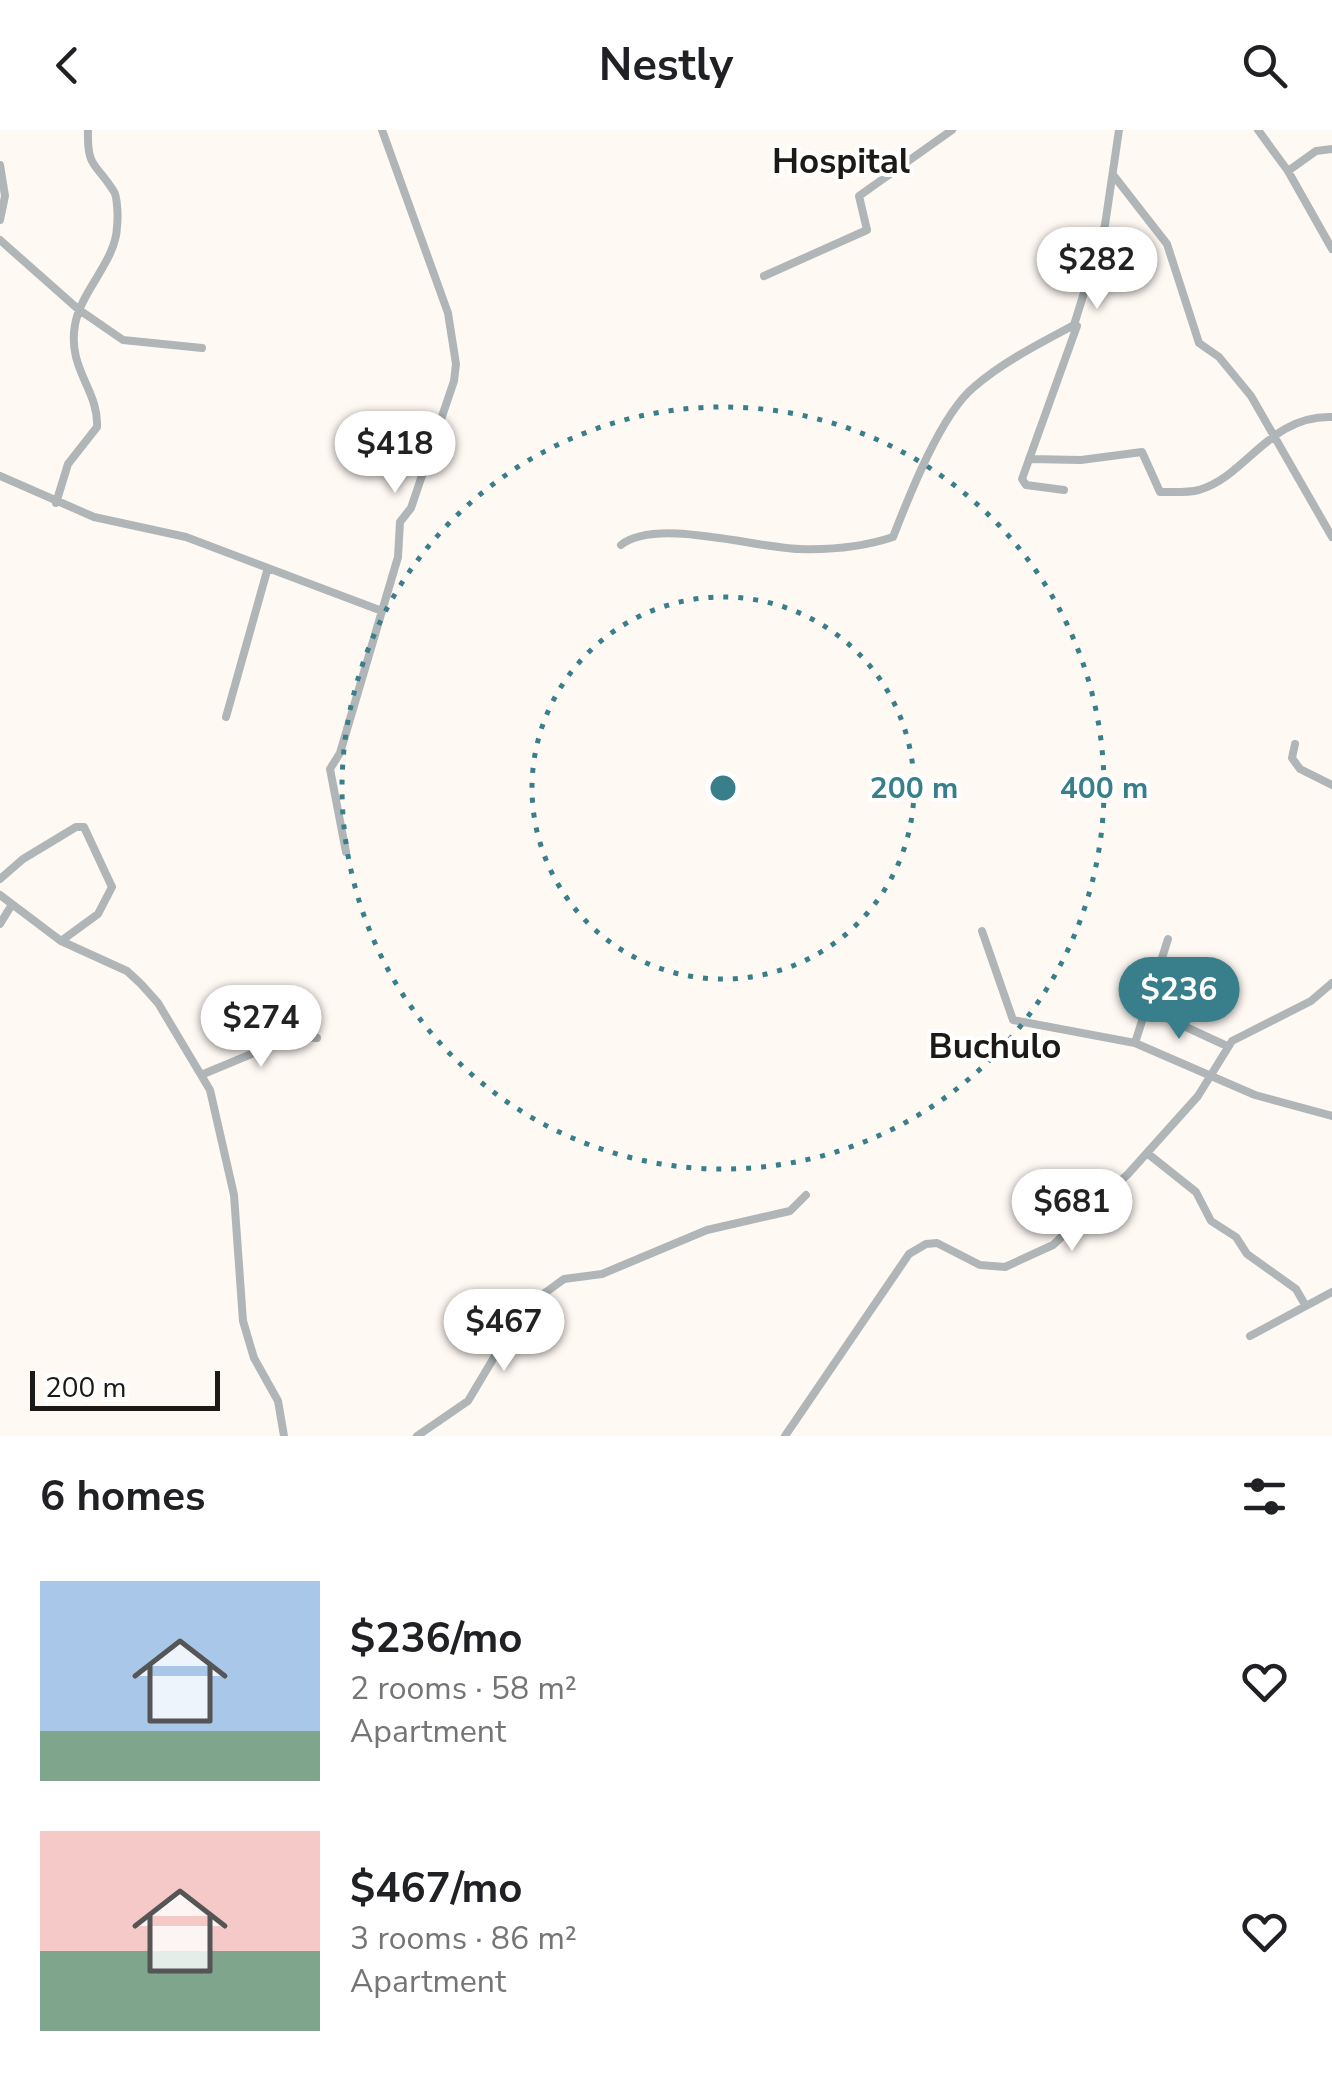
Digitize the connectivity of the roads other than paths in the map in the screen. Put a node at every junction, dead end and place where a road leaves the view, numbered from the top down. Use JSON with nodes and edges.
{"nodes":[{"id":1,"x":88,"y":130,"type":"edge"},
{"id":2,"x":382,"y":130,"type":"edge"},
{"id":3,"x":952,"y":130,"type":"edge"},
{"id":4,"x":1118,"y":130,"type":"edge"},
{"id":5,"x":1258,"y":130,"type":"edge"},
{"id":6,"x":1332,"y":149,"type":"edge"},
{"id":7,"x":0,"y":165,"type":"edge"},
{"id":8,"x":1288,"y":171,"type":"junction"},
{"id":9,"x":1114,"y":176,"type":"junction"},
{"id":10,"x":0,"y":220,"type":"edge"},
{"id":11,"x":0,"y":240,"type":"edge"},
{"id":12,"x":1332,"y":249,"type":"edge"},
{"id":13,"x":764,"y":276,"type":"dead end"},
{"id":14,"x":78,"y":309,"type":"junction"},
{"id":15,"x":1074,"y":325,"type":"junction"},
{"id":16,"x":202,"y":348,"type":"dead end"},
{"id":17,"x":1332,"y":416,"type":"edge"},
{"id":18,"x":1271,"y":438,"type":"junction"},
{"id":19,"x":1030,"y":459,"type":"junction"},
{"id":20,"x":0,"y":476,"type":"edge"},
{"id":21,"x":1064,"y":490,"type":"dead end"},
{"id":22,"x":56,"y":503,"type":"junction"},
{"id":23,"x":1332,"y":537,"type":"edge"},
{"id":24,"x":622,"y":545,"type":"dead end"},
{"id":25,"x":267,"y":571,"type":"junction"},
{"id":26,"x":382,"y":611,"type":"junction"},
{"id":27,"x":226,"y":717,"type":"dead end"},
{"id":28,"x":1296,"y":744,"type":"dead end"},
{"id":29,"x":1332,"y":785,"type":"edge"},
{"id":30,"x":346,"y":852,"type":"dead end"},
{"id":31,"x":0,"y":879,"type":"edge"},
{"id":32,"x":0,"y":895,"type":"edge"},
{"id":33,"x":11,"y":906,"type":"junction"},
{"id":34,"x":0,"y":924,"type":"edge"},
{"id":35,"x":982,"y":932,"type":"dead end"},
{"id":36,"x":1168,"y":940,"type":"dead end"},
{"id":37,"x":61,"y":941,"type":"junction"},
{"id":38,"x":1332,"y":983,"type":"edge"},
{"id":39,"x":1147,"y":1010,"type":"junction"},
{"id":40,"x":317,"y":1038,"type":"dead end"},
{"id":41,"x":1135,"y":1043,"type":"junction"},
{"id":42,"x":1227,"y":1046,"type":"junction"},
{"id":43,"x":201,"y":1075,"type":"junction"},
{"id":44,"x":1212,"y":1076,"type":"junction"},
{"id":45,"x":1332,"y":1116,"type":"edge"},
{"id":46,"x":1146,"y":1153,"type":"junction"},
{"id":47,"x":806,"y":1195,"type":"dead end"},
{"id":48,"x":1332,"y":1292,"type":"edge"},
{"id":49,"x":1304,"y":1303,"type":"junction"},
{"id":50,"x":1250,"y":1336,"type":"dead end"},
{"id":51,"x":284,"y":1436,"type":"edge"},
{"id":52,"x":417,"y":1436,"type":"edge"},
{"id":53,"x":785,"y":1436,"type":"edge"}],
"edges":[{"from":1,"to":14,"type":"street"},
{"from":2,"to":26,"type":"street"},
{"from":3,"to":13,"type":"street"},
{"from":4,"to":9,"type":"street"},
{"from":5,"to":8,"type":"street"},
{"from":6,"to":8,"type":"street"},
{"from":7,"to":10,"type":"street"},
{"from":8,"to":12,"type":"street"},
{"from":9,"to":15,"type":"street"},
{"from":9,"to":18,"type":"street"},
{"from":11,"to":14,"type":"street"},
{"from":14,"to":16,"type":"street"},
{"from":14,"to":22,"type":"street"},
{"from":15,"to":19,"type":"street"},
{"from":15,"to":24,"type":"street"},
{"from":17,"to":18,"type":"street"},
{"from":18,"to":19,"type":"street"},
{"from":18,"to":23,"type":"street"},
{"from":19,"to":21,"type":"street"},
{"from":20,"to":22,"type":"street"},
{"from":22,"to":25,"type":"street"},
{"from":25,"to":26,"type":"street"},
{"from":25,"to":27,"type":"street"},
{"from":26,"to":30,"type":"street"},
{"from":28,"to":29,"type":"street"},
{"from":31,"to":37,"type":"street"},
{"from":32,"to":33,"type":"street"},
{"from":33,"to":34,"type":"street"},
{"from":33,"to":37,"type":"street"},
{"from":35,"to":41,"type":"street"},
{"from":36,"to":39,"type":"street"},
{"from":37,"to":43,"type":"street"},
{"from":38,"to":42,"type":"street"},
{"from":39,"to":41,"type":"street"},
{"from":39,"to":42,"type":"street"},
{"from":40,"to":43,"type":"street"},
{"from":41,"to":44,"type":"street"},
{"from":42,"to":44,"type":"street"},
{"from":43,"to":51,"type":"street"},
{"from":44,"to":45,"type":"street"},
{"from":44,"to":46,"type":"street"},
{"from":46,"to":49,"type":"street"},
{"from":46,"to":53,"type":"street"},
{"from":47,"to":52,"type":"street"},
{"from":48,"to":49,"type":"street"},
{"from":49,"to":50,"type":"street"}]}
